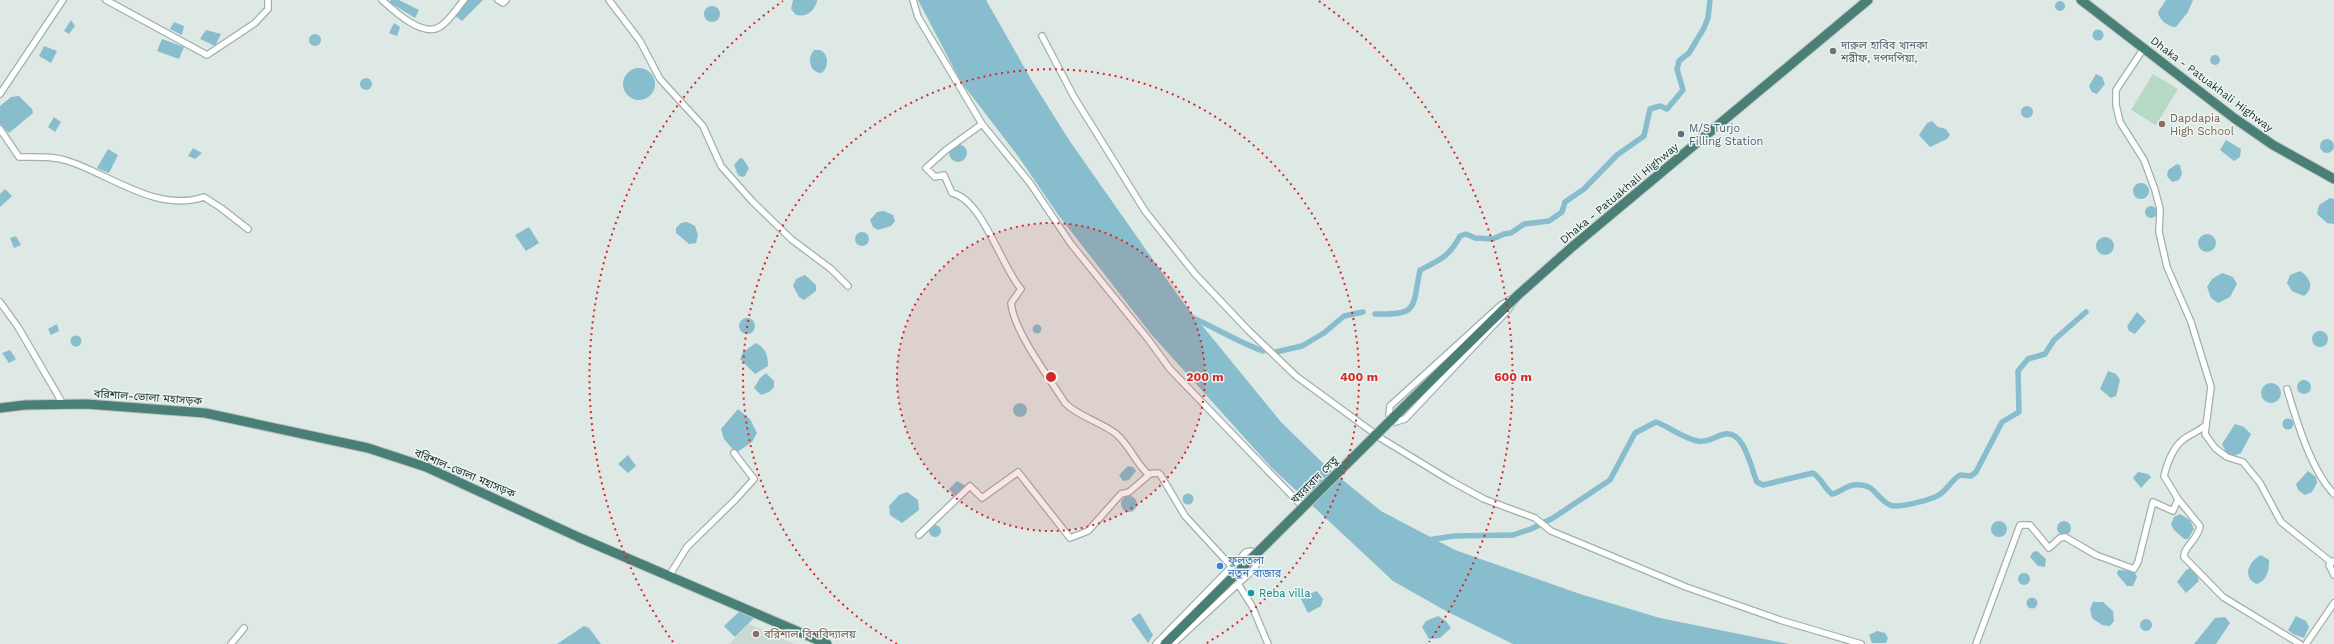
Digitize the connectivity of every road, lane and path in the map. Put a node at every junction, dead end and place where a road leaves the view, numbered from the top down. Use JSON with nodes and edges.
{"nodes":[{"id":1,"x":63,"y":0,"type":"edge"},
{"id":2,"x":106,"y":0,"type":"edge"},
{"id":3,"x":268,"y":0,"type":"edge"},
{"id":4,"x":382,"y":0,"type":"edge"},
{"id":5,"x":464,"y":0,"type":"edge"},
{"id":6,"x":498,"y":0,"type":"edge"},
{"id":7,"x":506,"y":0,"type":"edge"},
{"id":8,"x":609,"y":0,"type":"edge"},
{"id":9,"x":913,"y":0,"type":"edge"},
{"id":10,"x":1868,"y":0,"type":"edge"},
{"id":11,"x":2081,"y":0,"type":"edge"},
{"id":12,"x":1042,"y":36,"type":"dead end"},
{"id":13,"x":2144,"y":48,"type":"junction"},
{"id":14,"x":0,"y":94,"type":"edge"},
{"id":15,"x":982,"y":124,"type":"junction"},
{"id":16,"x":0,"y":129,"type":"edge"},
{"id":17,"x":2334,"y":178,"type":"edge"},
{"id":18,"x":248,"y":229,"type":"dead end"},
{"id":19,"x":848,"y":286,"type":"dead end"},
{"id":20,"x":1518,"y":295,"type":"junction"},
{"id":21,"x":0,"y":302,"type":"edge"},
{"id":22,"x":2287,"y":389,"type":"dead end"},
{"id":23,"x":63,"y":404,"type":"junction"},
{"id":24,"x":0,"y":408,"type":"edge"},
{"id":25,"x":1395,"y":416,"type":"joint"},
{"id":26,"x":2206,"y":425,"type":"junction"},
{"id":27,"x":734,"y":453,"type":"dead end"},
{"id":28,"x":1150,"y":474,"type":"junction"},
{"id":29,"x":2334,"y":494,"type":"edge"},
{"id":30,"x":2178,"y":499,"type":"junction"},
{"id":31,"x":1300,"y":504,"type":"dead end"},
{"id":32,"x":919,"y":535,"type":"dead end"},
{"id":33,"x":2332,"y":562,"type":"edge"},
{"id":34,"x":1231,"y":566,"type":"junction"},
{"id":35,"x":2334,"y":575,"type":"edge"},
{"id":36,"x":669,"y":576,"type":"junction"},
{"id":37,"x":1238,"y":584,"type":"junction"},
{"id":38,"x":2334,"y":603,"type":"edge"},
{"id":39,"x":244,"y":628,"type":"dead end"},
{"id":40,"x":231,"y":644,"type":"edge"},
{"id":41,"x":826,"y":644,"type":"edge"},
{"id":42,"x":1156,"y":644,"type":"edge"},
{"id":43,"x":1165,"y":644,"type":"edge"},
{"id":44,"x":1173,"y":644,"type":"edge"},
{"id":45,"x":1268,"y":644,"type":"edge"},
{"id":46,"x":1861,"y":644,"type":"edge"},
{"id":47,"x":1976,"y":644,"type":"edge"},
{"id":48,"x":2300,"y":644,"type":"edge"},
{"id":49,"x":2306,"y":644,"type":"edge"}],
"edges":[{"from":1,"to":14,"type":"street"},
{"from":2,"to":3,"type":"street"},
{"from":4,"to":5,"type":"street"},
{"from":6,"to":7,"type":"street"},
{"from":8,"to":19,"type":"street"},
{"from":9,"to":15,"type":"street"},
{"from":10,"to":20,"type":"highway","name":"Dhaka - Patuakhali Highway"},
{"from":11,"to":13,"type":"highway","name":"Dhaka - Patuakhali Highway"},
{"from":12,"to":46,"type":"street"},
{"from":13,"to":17,"type":"highway","name":"Dhaka - Patuakhali Highway"},
{"from":13,"to":26,"type":"street"},
{"from":15,"to":28,"type":"street"},
{"from":15,"to":31,"type":"street"},
{"from":16,"to":18,"type":"street"},
{"from":20,"to":20,"type":"street"},
{"from":20,"to":25,"type":"highway","name":"Dhaka - Patuakhali Highway"},
{"from":21,"to":23,"type":"street"},
{"from":22,"to":29,"type":"street"},
{"from":23,"to":24,"type":"highway","name":"বরিশাল-ভোলা মহাসড়ক"},
{"from":23,"to":36,"type":"highway","name":"বরিশাল-ভোলা মহাসড়ক"},
{"from":25,"to":43,"type":"highway","name":"খয়রাবাদ সেতু","bridge":true},
{"from":26,"to":30,"type":"street"},
{"from":26,"to":33,"type":"street"},
{"from":27,"to":36,"type":"street"},
{"from":28,"to":32,"type":"street"},
{"from":28,"to":34,"type":"street"},
{"from":30,"to":47,"type":"street"},
{"from":30,"to":48,"type":"street"},
{"from":33,"to":35,"type":"street"},
{"from":34,"to":37,"type":"street"},
{"from":34,"to":42,"type":"street"},
{"from":36,"to":41,"type":"highway","name":"বরিশাল-ভোলা মহাসড়ক"},
{"from":37,"to":44,"type":"street"},
{"from":37,"to":45,"type":"street"},
{"from":38,"to":49,"type":"street"},
{"from":39,"to":40,"type":"street"}]}
